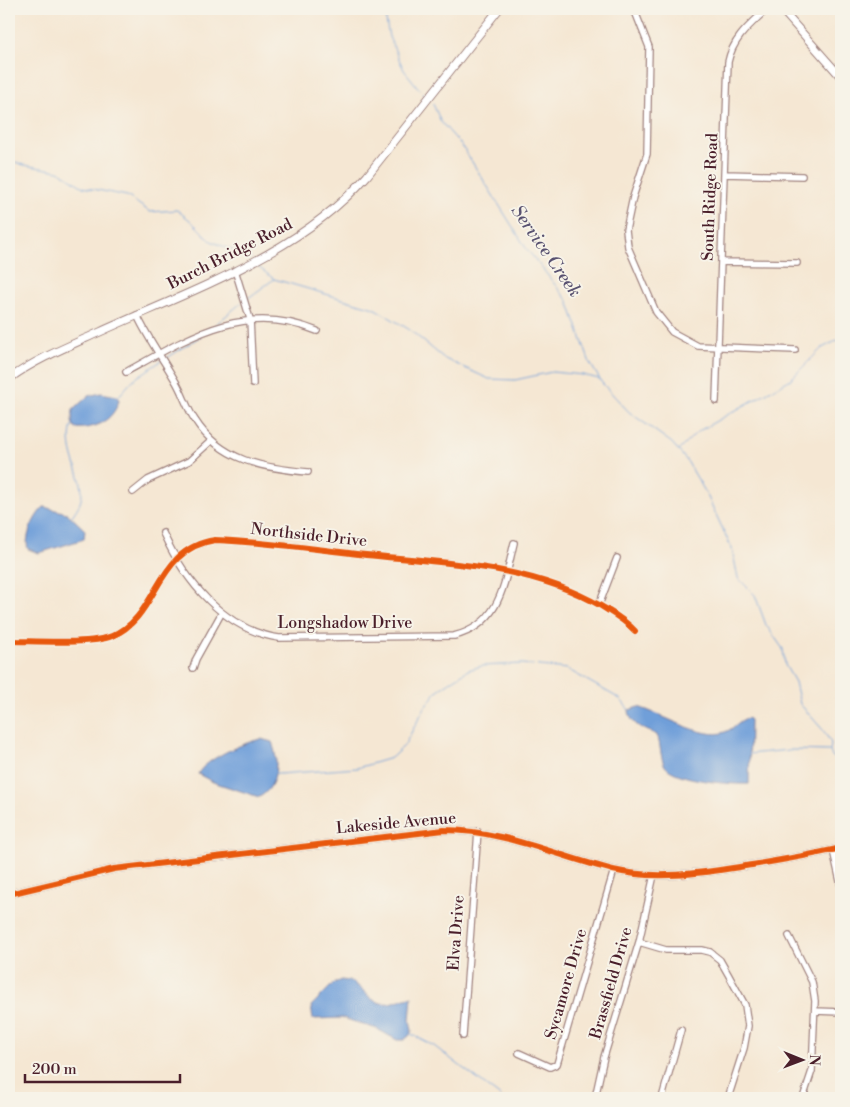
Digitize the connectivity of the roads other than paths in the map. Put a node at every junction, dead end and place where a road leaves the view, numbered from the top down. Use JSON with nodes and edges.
{"nodes":[{"id":1,"x":499,"y":9,"type":"edge"},
{"id":2,"x":634,"y":9,"type":"edge"},
{"id":3,"x":768,"y":9,"type":"edge"},
{"id":4,"x":781,"y":9,"type":"edge"},
{"id":5,"x":841,"y":76,"type":"edge"},
{"id":6,"x":725,"y":174,"type":"junction"},
{"id":7,"x":802,"y":176,"type":"dead end"},
{"id":8,"x":722,"y":262,"type":"junction"},
{"id":9,"x":797,"y":263,"type":"dead end"},
{"id":10,"x":235,"y":270,"type":"junction"},
{"id":11,"x":137,"y":315,"type":"junction"},
{"id":12,"x":250,"y":319,"type":"junction"},
{"id":13,"x":317,"y":331,"type":"dead end"},
{"id":14,"x":718,"y":349,"type":"junction"},
{"id":15,"x":795,"y":350,"type":"dead end"},
{"id":16,"x":158,"y":355,"type":"junction"},
{"id":17,"x":126,"y":372,"type":"dead end"},
{"id":18,"x":9,"y":379,"type":"edge"},
{"id":19,"x":253,"y":384,"type":"dead end"},
{"id":20,"x":716,"y":401,"type":"dead end"},
{"id":21,"x":211,"y":441,"type":"junction"},
{"id":22,"x":308,"y":472,"type":"dead end"},
{"id":23,"x":133,"y":492,"type":"dead end"},
{"id":24,"x":162,"y":533,"type":"dead end"},
{"id":25,"x":514,"y":543,"type":"dead end"},
{"id":26,"x":617,"y":558,"type":"dead end"},
{"id":27,"x":176,"y":559,"type":"junction"},
{"id":28,"x":507,"y":572,"type":"junction"},
{"id":29,"x":599,"y":605,"type":"junction"},
{"id":30,"x":221,"y":614,"type":"junction"},
{"id":31,"x":635,"y":631,"type":"dead end"},
{"id":32,"x":9,"y":641,"type":"edge"},
{"id":33,"x":193,"y":668,"type":"dead end"},
{"id":34,"x":478,"y":831,"type":"junction"},
{"id":35,"x":841,"y":848,"type":"edge"},
{"id":36,"x":833,"y":850,"type":"junction"},
{"id":37,"x":614,"y":870,"type":"junction"},
{"id":38,"x":654,"y":875,"type":"junction"},
{"id":39,"x":841,"y":886,"type":"edge"},
{"id":40,"x":9,"y":894,"type":"edge"},
{"id":41,"x":789,"y":936,"type":"dead end"},
{"id":42,"x":639,"y":942,"type":"junction"},
{"id":43,"x":815,"y":1011,"type":"junction"},
{"id":44,"x":841,"y":1012,"type":"edge"},
{"id":45,"x":681,"y":1030,"type":"dead end"},
{"id":46,"x":463,"y":1036,"type":"dead end"},
{"id":47,"x":519,"y":1053,"type":"dead end"},
{"id":48,"x":595,"y":1098,"type":"edge"},
{"id":49,"x":662,"y":1098,"type":"edge"},
{"id":50,"x":728,"y":1098,"type":"edge"},
{"id":51,"x":803,"y":1098,"type":"edge"}],
"edges":[{"from":1,"to":10,"type":"street","name":"Burch Bridge Road"},
{"from":2,"to":14,"type":"street"},
{"from":3,"to":6,"type":"street","name":"South Ridge Road"},
{"from":4,"to":5,"type":"street"},
{"from":6,"to":7,"type":"street"},
{"from":6,"to":8,"type":"street","name":"South Ridge Road"},
{"from":8,"to":9,"type":"street"},
{"from":8,"to":14,"type":"street","name":"South Ridge Road"},
{"from":10,"to":11,"type":"street","name":"Burch Bridge Road"},
{"from":10,"to":12,"type":"street"},
{"from":11,"to":16,"type":"street"},
{"from":11,"to":18,"type":"street","name":"Burch Bridge Road"},
{"from":12,"to":13,"type":"street"},
{"from":12,"to":16,"type":"street"},
{"from":12,"to":19,"type":"street"},
{"from":14,"to":15,"type":"street"},
{"from":14,"to":20,"type":"street","name":"South Ridge Road"},
{"from":16,"to":17,"type":"street"},
{"from":16,"to":21,"type":"street"},
{"from":21,"to":22,"type":"street"},
{"from":21,"to":23,"type":"street"},
{"from":24,"to":27,"type":"street","name":"Longshadow Drive"},
{"from":25,"to":28,"type":"street","name":"Longshadow Drive"},
{"from":26,"to":29,"type":"street"},
{"from":27,"to":28,"type":"street","name":"Northside Drive"},
{"from":27,"to":30,"type":"street","name":"Longshadow Drive"},
{"from":27,"to":32,"type":"street","name":"Northside Drive"},
{"from":28,"to":29,"type":"street","name":"Northside Drive"},
{"from":28,"to":30,"type":"street","name":"Longshadow Drive"},
{"from":29,"to":31,"type":"street","name":"Northside Drive"},
{"from":30,"to":33,"type":"street"},
{"from":34,"to":37,"type":"street","name":"Lakeside Avenue"},
{"from":34,"to":40,"type":"street","name":"Lakeside Avenue"},
{"from":34,"to":46,"type":"street","name":"Elva Drive"},
{"from":35,"to":36,"type":"street","name":"Lakeside Avenue"},
{"from":36,"to":38,"type":"street","name":"Lakeside Avenue"},
{"from":36,"to":39,"type":"street"},
{"from":37,"to":38,"type":"street","name":"Lakeside Avenue"},
{"from":37,"to":47,"type":"street","name":"Sycamore Drive"},
{"from":38,"to":42,"type":"street","name":"Brassfield Drive"},
{"from":41,"to":43,"type":"street"},
{"from":42,"to":48,"type":"street","name":"Brassfield Drive"},
{"from":42,"to":50,"type":"street"},
{"from":43,"to":44,"type":"street"},
{"from":43,"to":51,"type":"street"},
{"from":45,"to":49,"type":"street"}]}
